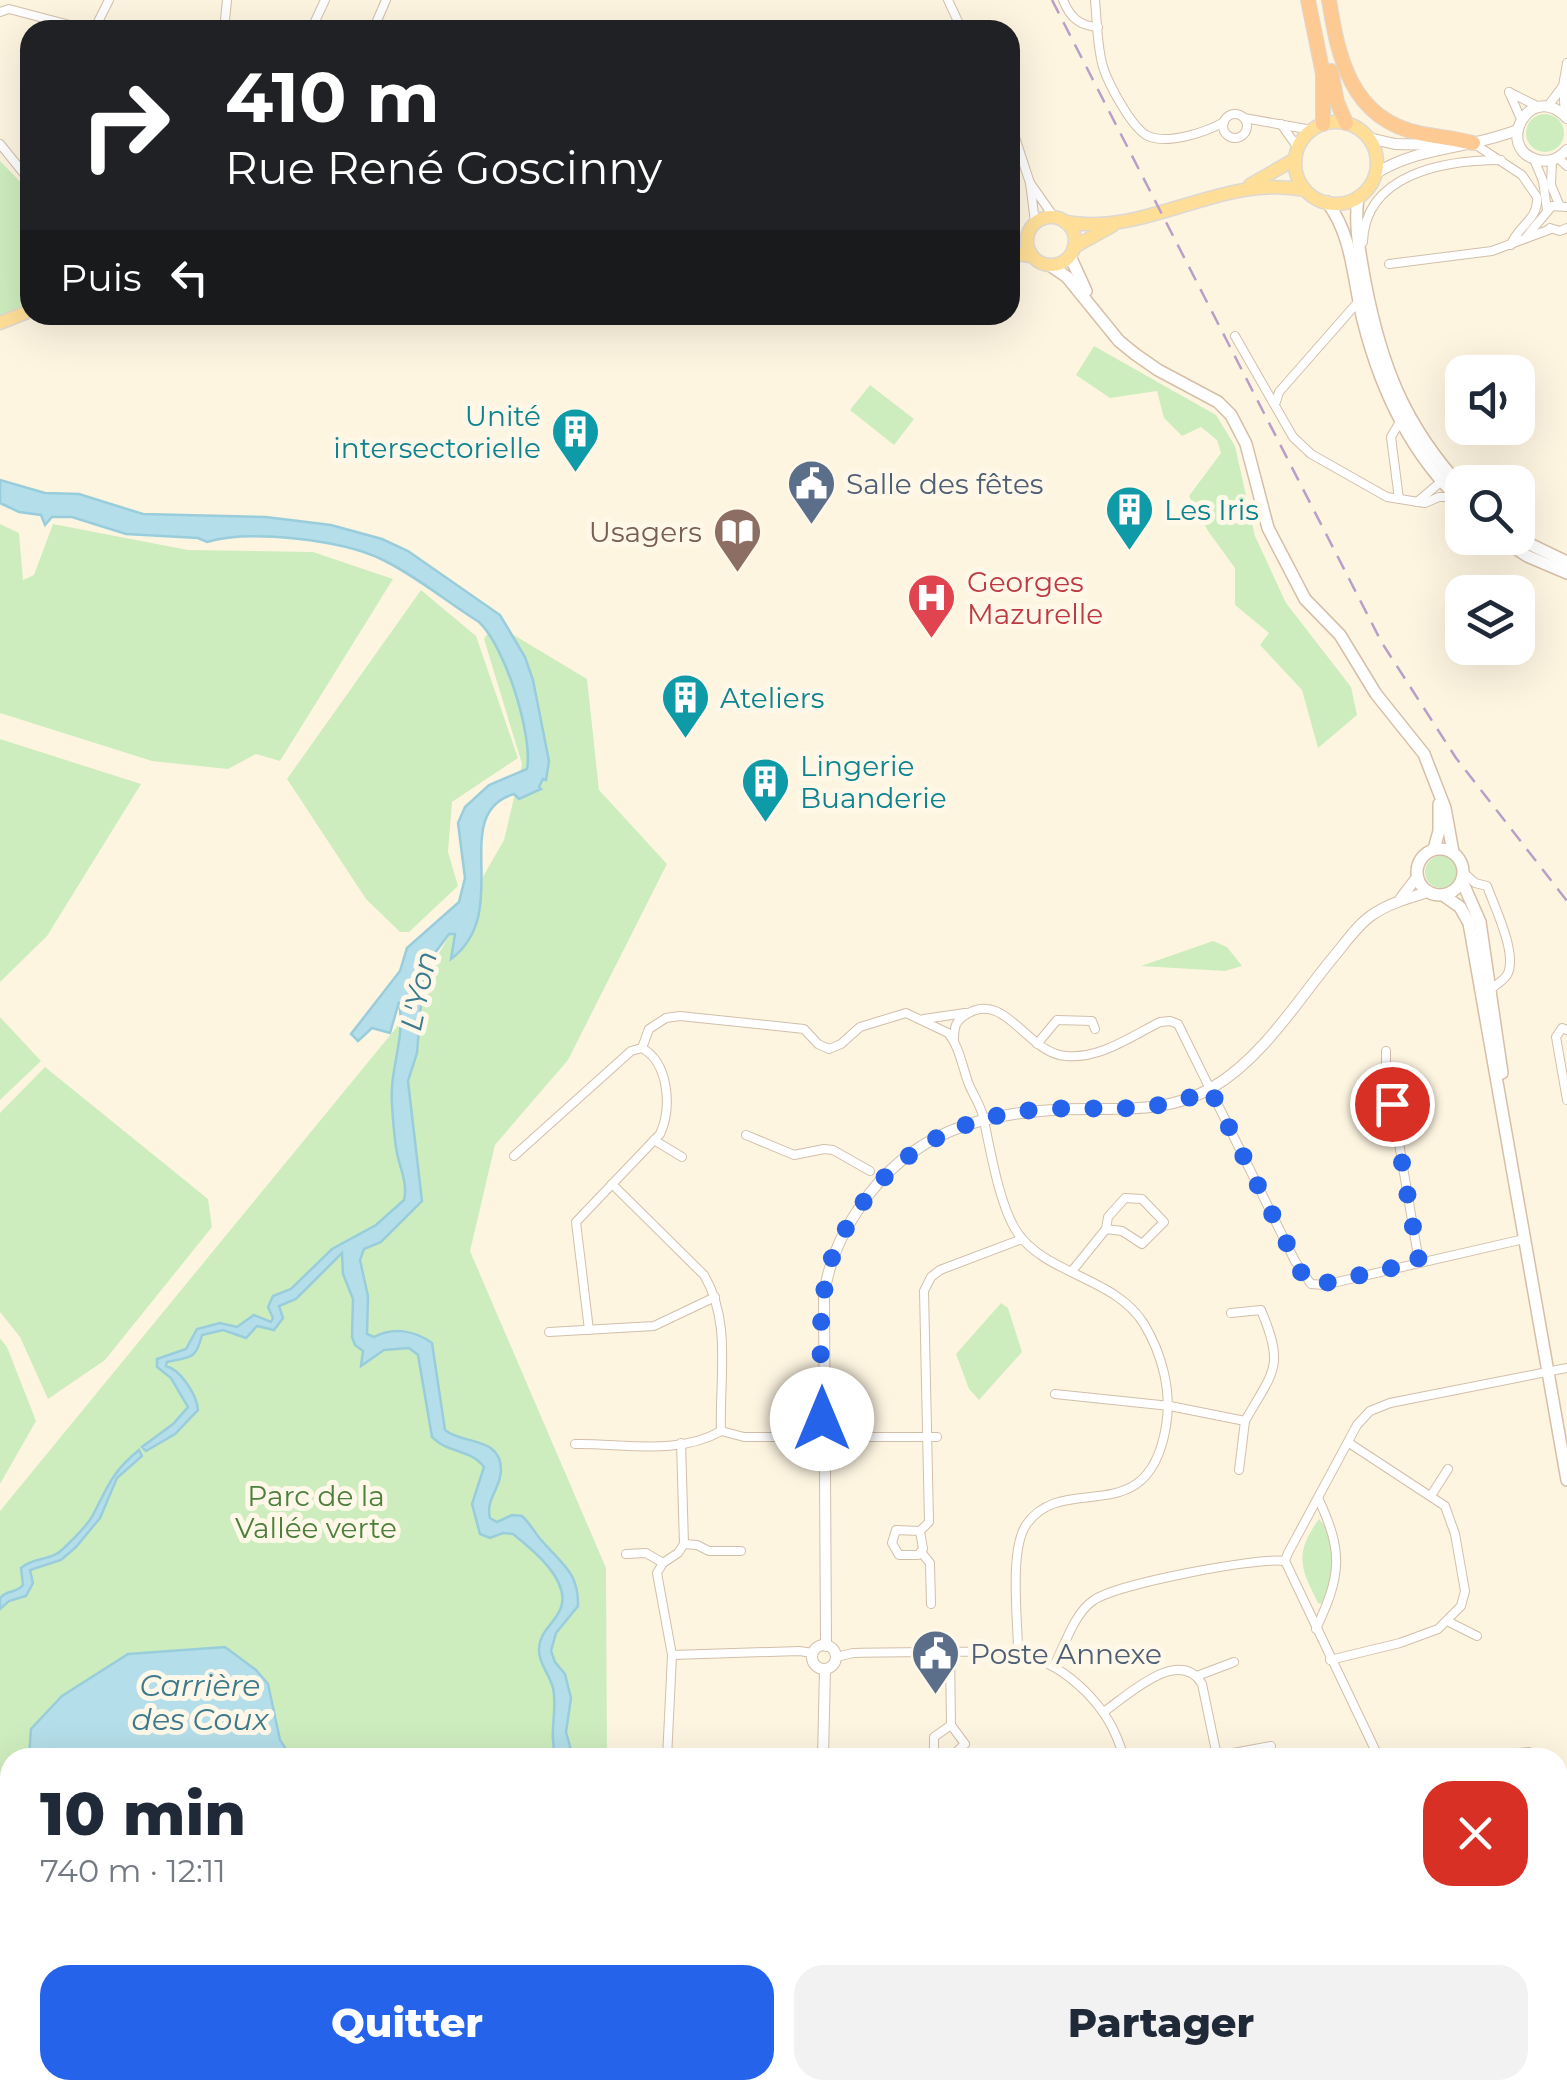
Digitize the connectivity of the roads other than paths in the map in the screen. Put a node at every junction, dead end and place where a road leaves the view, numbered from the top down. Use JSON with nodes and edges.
{"nodes":[{"id":1,"x":1062,"y":0,"type":"edge"},
{"id":2,"x":1095,"y":0,"type":"edge"},
{"id":3,"x":1308,"y":0,"type":"edge"},
{"id":4,"x":1327,"y":0,"type":"edge"},
{"id":5,"x":0,"y":12,"type":"edge"},
{"id":6,"x":50,"y":20,"type":"edge"},
{"id":7,"x":1098,"y":27,"type":"junction"},
{"id":8,"x":1567,"y":63,"type":"edge"},
{"id":9,"x":1563,"y":86,"type":"junction"},
{"id":10,"x":1544,"y":106,"type":"junction"},
{"id":11,"x":1566,"y":116,"type":"edge"},
{"id":12,"x":1244,"y":118,"type":"junction"},
{"id":13,"x":1266,"y":120,"type":"junction"},
{"id":14,"x":1224,"y":122,"type":"junction"},
{"id":15,"x":1346,"y":123,"type":"junction"},
{"id":16,"x":1281,"y":124,"type":"junction"},
{"id":17,"x":1519,"y":125,"type":"junction"},
{"id":18,"x":1317,"y":127,"type":"junction"},
{"id":19,"x":1246,"y":129,"type":"junction"},
{"id":20,"x":1209,"y":130,"type":"junction"},
{"id":21,"x":1226,"y":133,"type":"junction"},
{"id":22,"x":1369,"y":138,"type":"junction"},
{"id":23,"x":1473,"y":143,"type":"junction"},
{"id":24,"x":0,"y":144,"type":"edge"},
{"id":25,"x":1455,"y":145,"type":"junction"},
{"id":26,"x":1520,"y":147,"type":"junction"},
{"id":27,"x":1020,"y":152,"type":"edge"},
{"id":28,"x":1296,"y":154,"type":"junction"},
{"id":29,"x":1561,"y":158,"type":"edge"},
{"id":30,"x":1501,"y":160,"type":"junction"},
{"id":31,"x":1534,"y":160,"type":"junction"},
{"id":32,"x":20,"y":169,"type":"edge"},
{"id":33,"x":1376,"y":174,"type":"junction"},
{"id":34,"x":1030,"y":183,"type":"junction"},
{"id":35,"x":1243,"y":188,"type":"junction"},
{"id":36,"x":1306,"y":190,"type":"junction"},
{"id":37,"x":1358,"y":198,"type":"junction"},
{"id":38,"x":1327,"y":202,"type":"junction"},
{"id":39,"x":1563,"y":206,"type":"edge"},
{"id":40,"x":1546,"y":213,"type":"junction"},
{"id":41,"x":1060,"y":220,"type":"junction"},
{"id":42,"x":1122,"y":222,"type":"junction"},
{"id":43,"x":1031,"y":228,"type":"junction"},
{"id":44,"x":1567,"y":228,"type":"edge"},
{"id":45,"x":1551,"y":229,"type":"junction"},
{"id":46,"x":1020,"y":236,"type":"edge"},
{"id":47,"x":1526,"y":238,"type":"junction"},
{"id":48,"x":1511,"y":245,"type":"junction"},
{"id":49,"x":1072,"y":252,"type":"junction"},
{"id":50,"x":1020,"y":254,"type":"edge"},
{"id":51,"x":1031,"y":256,"type":"junction"},
{"id":52,"x":1389,"y":264,"type":"dead end"},
{"id":53,"x":1051,"y":266,"type":"junction"},
{"id":54,"x":1365,"y":282,"type":"junction"},
{"id":55,"x":1359,"y":302,"type":"junction"},
{"id":56,"x":1092,"y":304,"type":"junction"},
{"id":57,"x":1235,"y":336,"type":"dead end"},
{"id":58,"x":1276,"y":402,"type":"junction"},
{"id":59,"x":1400,"y":420,"type":"junction"},
{"id":60,"x":1445,"y":478,"type":"junction"},
{"id":61,"x":1445,"y":498,"type":"edge"},
{"id":62,"x":1395,"y":499,"type":"junction"},
{"id":63,"x":1417,"y":502,"type":"junction"},
{"id":64,"x":1535,"y":546,"type":"edge"},
{"id":65,"x":1525,"y":555,"type":"edge"},
{"id":66,"x":1567,"y":562,"type":"edge"},
{"id":67,"x":1567,"y":573,"type":"edge"},
{"id":68,"x":1439,"y":790,"type":"junction"},
{"id":69,"x":1434,"y":850,"type":"junction"},
{"id":70,"x":1453,"y":852,"type":"junction"},
{"id":71,"x":1418,"y":877,"type":"junction"},
{"id":72,"x":1463,"y":877,"type":"junction"},
{"id":73,"x":1428,"y":892,"type":"junction"},
{"id":74,"x":1442,"y":896,"type":"junction"},
{"id":75,"x":1396,"y":902,"type":"junction"},
{"id":76,"x":1491,"y":989,"type":"junction"},
{"id":77,"x":969,"y":1012,"type":"junction"},
{"id":78,"x":922,"y":1019,"type":"junction"},
{"id":79,"x":1095,"y":1029,"type":"dead end"},
{"id":80,"x":1565,"y":1029,"type":"edge"},
{"id":81,"x":954,"y":1040,"type":"junction"},
{"id":82,"x":1037,"y":1044,"type":"junction"},
{"id":83,"x":642,"y":1048,"type":"junction"},
{"id":84,"x":1386,"y":1051,"type":"dead end"},
{"id":85,"x":1210,"y":1089,"type":"junction"},
{"id":86,"x":1567,"y":1100,"type":"edge"},
{"id":87,"x":984,"y":1117,"type":"junction"},
{"id":88,"x":1505,"y":1117,"type":"junction"},
{"id":89,"x":746,"y":1135,"type":"dead end"},
{"id":90,"x":654,"y":1140,"type":"junction"},
{"id":91,"x":514,"y":1156,"type":"dead end"},
{"id":92,"x":682,"y":1156,"type":"dead end"},
{"id":93,"x":870,"y":1172,"type":"dead end"},
{"id":94,"x":612,"y":1184,"type":"junction"},
{"id":95,"x":1106,"y":1229,"type":"junction"},
{"id":96,"x":1022,"y":1238,"type":"junction"},
{"id":97,"x":1524,"y":1239,"type":"junction"},
{"id":98,"x":1419,"y":1262,"type":"junction"},
{"id":99,"x":1072,"y":1271,"type":"junction"},
{"id":100,"x":715,"y":1298,"type":"junction"},
{"id":101,"x":1231,"y":1313,"type":"dead end"},
{"id":102,"x":590,"y":1330,"type":"junction"},
{"id":103,"x":550,"y":1332,"type":"dead end"},
{"id":104,"x":1567,"y":1368,"type":"edge"},
{"id":105,"x":1548,"y":1371,"type":"junction"},
{"id":106,"x":1055,"y":1394,"type":"dead end"},
{"id":107,"x":1170,"y":1406,"type":"junction"},
{"id":108,"x":1245,"y":1421,"type":"junction"},
{"id":109,"x":721,"y":1432,"type":"junction"},
{"id":110,"x":823,"y":1437,"type":"junction"},
{"id":111,"x":937,"y":1437,"type":"dead end"},
{"id":112,"x":926,"y":1438,"type":"junction"},
{"id":113,"x":680,"y":1442,"type":"junction"},
{"id":114,"x":1349,"y":1443,"type":"junction"},
{"id":115,"x":575,"y":1444,"type":"dead end"},
{"id":116,"x":1448,"y":1469,"type":"dead end"},
{"id":117,"x":1239,"y":1470,"type":"dead end"},
{"id":118,"x":1567,"y":1480,"type":"edge"},
{"id":119,"x":1432,"y":1494,"type":"junction"},
{"id":120,"x":1318,"y":1498,"type":"junction"},
{"id":121,"x":920,"y":1530,"type":"junction"},
{"id":122,"x":684,"y":1544,"type":"junction"},
{"id":123,"x":741,"y":1551,"type":"dead end"},
{"id":124,"x":921,"y":1552,"type":"junction"},
{"id":125,"x":626,"y":1554,"type":"dead end"},
{"id":126,"x":1284,"y":1561,"type":"junction"},
{"id":127,"x":663,"y":1564,"type":"junction"},
{"id":128,"x":931,"y":1604,"type":"dead end"},
{"id":129,"x":1449,"y":1622,"type":"junction"},
{"id":130,"x":1316,"y":1629,"type":"junction"},
{"id":131,"x":1477,"y":1636,"type":"dead end"},
{"id":132,"x":826,"y":1646,"type":"junction"},
{"id":133,"x":950,"y":1652,"type":"junction"},
{"id":134,"x":1018,"y":1652,"type":"junction"},
{"id":135,"x":813,"y":1653,"type":"junction"},
{"id":136,"x":672,"y":1655,"type":"junction"},
{"id":137,"x":836,"y":1657,"type":"junction"},
{"id":138,"x":1330,"y":1660,"type":"junction"},
{"id":139,"x":1234,"y":1662,"type":"dead end"},
{"id":140,"x":1054,"y":1666,"type":"junction"},
{"id":141,"x":825,"y":1669,"type":"junction"},
{"id":142,"x":1198,"y":1676,"type":"junction"},
{"id":143,"x":1105,"y":1711,"type":"junction"},
{"id":144,"x":951,"y":1725,"type":"junction"},
{"id":145,"x":1271,"y":1746,"type":"dead end"},
{"id":146,"x":667,"y":1748,"type":"edge"},
{"id":147,"x":823,"y":1748,"type":"edge"},
{"id":148,"x":934,"y":1748,"type":"edge"},
{"id":149,"x":960,"y":1748,"type":"edge"},
{"id":150,"x":1120,"y":1748,"type":"edge"},
{"id":151,"x":1216,"y":1748,"type":"edge"},
{"id":152,"x":1260,"y":1748,"type":"edge"},
{"id":153,"x":1374,"y":1748,"type":"edge"}],
"edges":[{"from":1,"to":7,"type":"street"},
{"from":2,"to":7,"type":"street"},
{"from":3,"to":18,"type":"highway"},
{"from":4,"to":15,"type":"highway"},
{"from":4,"to":23,"type":"highway"},
{"from":5,"to":6,"type":"street"},
{"from":7,"to":20,"type":"street"},
{"from":8,"to":9,"type":"street"},
{"from":9,"to":10,"type":"street"},
{"from":9,"to":11,"type":"street"},
{"from":10,"to":11,"type":"street"},
{"from":10,"to":17,"type":"street"},
{"from":10,"to":17,"type":"street"},
{"from":12,"to":13,"type":"street"},
{"from":12,"to":14,"type":"street"},
{"from":12,"to":19,"type":"street"},
{"from":13,"to":16,"type":"street"},
{"from":13,"to":19,"type":"street"},
{"from":14,"to":20,"type":"street"},
{"from":14,"to":21,"type":"street"},
{"from":15,"to":18,"type":"main road"},
{"from":15,"to":22,"type":"main road"},
{"from":16,"to":18,"type":"street"},
{"from":16,"to":28,"type":"street"},
{"from":17,"to":23,"type":"street"},
{"from":17,"to":26,"type":"street"},
{"from":18,"to":28,"type":"main road"},
{"from":19,"to":21,"type":"street"},
{"from":20,"to":21,"type":"street"},
{"from":22,"to":25,"type":"street"},
{"from":22,"to":33,"type":"main road"},
{"from":23,"to":25,"type":"street"},
{"from":23,"to":26,"type":"street"},
{"from":23,"to":30,"type":"street"},
{"from":24,"to":32,"type":"street"},
{"from":25,"to":33,"type":"street"},
{"from":26,"to":31,"type":"street"},
{"from":27,"to":34,"type":"street"},
{"from":28,"to":35,"type":"main road"},
{"from":28,"to":36,"type":"main road"},
{"from":29,"to":31,"type":"street"},
{"from":29,"to":39,"type":"street"},
{"from":30,"to":48,"type":"street"},
{"from":30,"to":54,"type":"street"},
{"from":31,"to":40,"type":"street"},
{"from":33,"to":37,"type":"main road"},
{"from":34,"to":41,"type":"street"},
{"from":34,"to":43,"type":"street"},
{"from":35,"to":36,"type":"main road"},
{"from":35,"to":42,"type":"main road"},
{"from":36,"to":38,"type":"main road"},
{"from":37,"to":38,"type":"main road"},
{"from":37,"to":54,"type":"main road"},
{"from":38,"to":55,"type":"main road"},
{"from":39,"to":40,"type":"street"},
{"from":40,"to":45,"type":"street"},
{"from":40,"to":47,"type":"street"},
{"from":41,"to":42,"type":"main road"},
{"from":41,"to":43,"type":"main road"},
{"from":41,"to":49,"type":"main road"},
{"from":42,"to":49,"type":"main road"},
{"from":43,"to":46,"type":"main road"},
{"from":43,"to":51,"type":"main road"},
{"from":44,"to":45,"type":"street"},
{"from":45,"to":47,"type":"street"},
{"from":47,"to":48,"type":"street"},
{"from":48,"to":52,"type":"street"},
{"from":49,"to":53,"type":"main road"},
{"from":49,"to":56,"type":"main road"},
{"from":50,"to":51,"type":"main road"},
{"from":51,"to":53,"type":"main road"},
{"from":53,"to":56,"type":"main road"},
{"from":54,"to":60,"type":"main road"},
{"from":55,"to":58,"type":"street"},
{"from":55,"to":59,"type":"main road"},
{"from":56,"to":68,"type":"main road"},
{"from":57,"to":58,"type":"street"},
{"from":58,"to":62,"type":"street"},
{"from":59,"to":60,"type":"main road"},
{"from":59,"to":62,"type":"street"},
{"from":60,"to":63,"type":"street"},
{"from":61,"to":63,"type":"street"},
{"from":62,"to":63,"type":"street"},
{"from":64,"to":66,"type":"main road"},
{"from":65,"to":67,"type":"main road"},
{"from":68,"to":69,"type":"main road"},
{"from":68,"to":70,"type":"main road"},
{"from":69,"to":70,"type":"main road"},
{"from":69,"to":71,"type":"main road"},
{"from":70,"to":72,"type":"main road"},
{"from":71,"to":73,"type":"main road"},
{"from":71,"to":75,"type":"street"},
{"from":72,"to":74,"type":"main road"},
{"from":72,"to":76,"type":"main road"},
{"from":72,"to":76,"type":"street"},
{"from":73,"to":74,"type":"main road"},
{"from":73,"to":75,"type":"street"},
{"from":74,"to":88,"type":"main road"},
{"from":75,"to":85,"type":"street"},
{"from":76,"to":88,"type":"main road"},
{"from":77,"to":78,"type":"street"},
{"from":77,"to":81,"type":"street"},
{"from":77,"to":82,"type":"street"},
{"from":78,"to":81,"type":"street"},
{"from":78,"to":83,"type":"street"},
{"from":79,"to":82,"type":"street"},
{"from":80,"to":86,"type":"street"},
{"from":81,"to":87,"type":"street"},
{"from":82,"to":85,"type":"street"},
{"from":83,"to":90,"type":"street"},
{"from":83,"to":91,"type":"street"},
{"from":84,"to":98,"type":"street"},
{"from":85,"to":87,"type":"street"},
{"from":85,"to":98,"type":"street"},
{"from":87,"to":96,"type":"street"},
{"from":87,"to":110,"type":"street"},
{"from":88,"to":97,"type":"main road"},
{"from":89,"to":93,"type":"street"},
{"from":90,"to":92,"type":"street"},
{"from":90,"to":94,"type":"street"},
{"from":94,"to":100,"type":"street"},
{"from":94,"to":102,"type":"street"},
{"from":95,"to":95,"type":"street"},
{"from":95,"to":99,"type":"street"},
{"from":96,"to":99,"type":"street"},
{"from":96,"to":112,"type":"street"},
{"from":97,"to":98,"type":"street"},
{"from":97,"to":105,"type":"main road"},
{"from":99,"to":107,"type":"street"},
{"from":100,"to":102,"type":"street"},
{"from":100,"to":109,"type":"street"},
{"from":101,"to":108,"type":"street"},
{"from":102,"to":103,"type":"street"},
{"from":104,"to":105,"type":"street"},
{"from":105,"to":114,"type":"street"},
{"from":105,"to":118,"type":"main road"},
{"from":106,"to":107,"type":"street"},
{"from":107,"to":108,"type":"street"},
{"from":107,"to":134,"type":"street"},
{"from":108,"to":117,"type":"street"},
{"from":109,"to":110,"type":"street"},
{"from":109,"to":113,"type":"street"},
{"from":110,"to":112,"type":"street"},
{"from":110,"to":132,"type":"street"},
{"from":111,"to":112,"type":"street"},
{"from":112,"to":121,"type":"street"},
{"from":113,"to":115,"type":"street"},
{"from":113,"to":122,"type":"street"},
{"from":114,"to":119,"type":"street"},
{"from":114,"to":120,"type":"street"},
{"from":116,"to":119,"type":"street"},
{"from":119,"to":129,"type":"street"},
{"from":120,"to":126,"type":"street"},
{"from":120,"to":130,"type":"street"},
{"from":121,"to":124,"type":"street"},
{"from":121,"to":124,"type":"street"},
{"from":122,"to":123,"type":"street"},
{"from":122,"to":127,"type":"street"},
{"from":124,"to":128,"type":"street"},
{"from":125,"to":127,"type":"street"},
{"from":126,"to":130,"type":"street"},
{"from":126,"to":140,"type":"street"},
{"from":127,"to":136,"type":"street"},
{"from":129,"to":131,"type":"street"},
{"from":129,"to":138,"type":"street"},
{"from":130,"to":138,"type":"street"},
{"from":132,"to":135,"type":"street"},
{"from":132,"to":137,"type":"street"},
{"from":133,"to":134,"type":"street"},
{"from":133,"to":137,"type":"street"},
{"from":133,"to":144,"type":"street"},
{"from":134,"to":140,"type":"street"},
{"from":135,"to":136,"type":"street"},
{"from":135,"to":141,"type":"street"},
{"from":136,"to":146,"type":"street"},
{"from":137,"to":141,"type":"street"},
{"from":138,"to":153,"type":"street"},
{"from":139,"to":142,"type":"street"},
{"from":140,"to":143,"type":"street"},
{"from":141,"to":147,"type":"street"},
{"from":142,"to":143,"type":"street"},
{"from":142,"to":151,"type":"street"},
{"from":143,"to":150,"type":"street"},
{"from":144,"to":148,"type":"street"},
{"from":144,"to":149,"type":"street"},
{"from":145,"to":152,"type":"street"}]}
